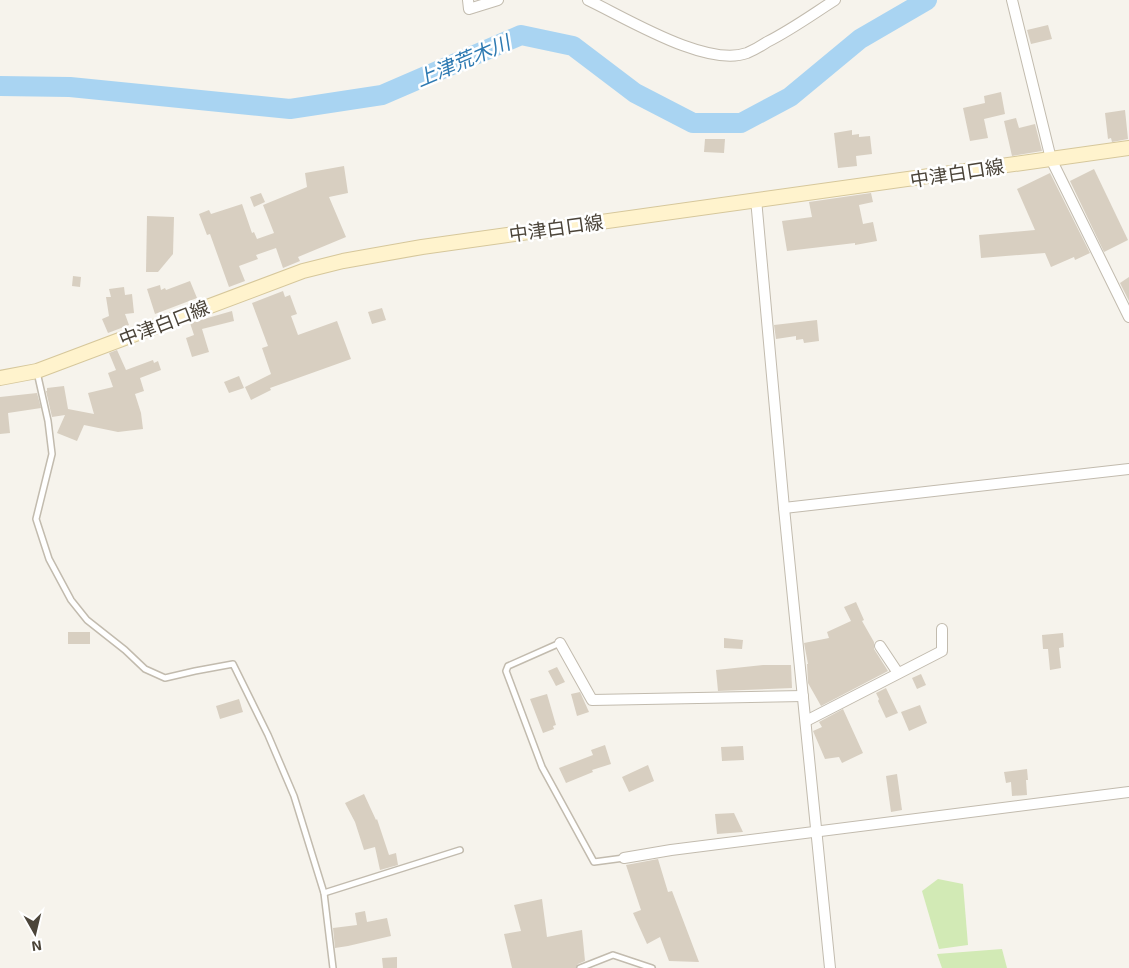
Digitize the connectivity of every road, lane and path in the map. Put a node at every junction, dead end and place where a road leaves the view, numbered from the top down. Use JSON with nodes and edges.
{"nodes":[{"id":1,"x":468,"y":0,"type":"edge"},
{"id":2,"x":498,"y":0,"type":"edge"},
{"id":3,"x":588,"y":0,"type":"edge"},
{"id":4,"x":835,"y":0,"type":"edge"},
{"id":5,"x":1012,"y":0,"type":"edge"},
{"id":6,"x":1129,"y":148,"type":"edge"},
{"id":7,"x":1051,"y":158,"type":"junction"},
{"id":8,"x":756,"y":200,"type":"junction"},
{"id":9,"x":1129,"y":317,"type":"edge"},
{"id":10,"x":37,"y":371,"type":"junction"},
{"id":11,"x":0,"y":378,"type":"edge"},
{"id":12,"x":1129,"y":469,"type":"edge"},
{"id":13,"x":784,"y":508,"type":"junction"},
{"id":14,"x":942,"y":629,"type":"dead end"},
{"id":15,"x":560,"y":643,"type":"joint"},
{"id":16,"x":880,"y":646,"type":"dead end"},
{"id":17,"x":898,"y":673,"type":"junction"},
{"id":18,"x":803,"y":696,"type":"junction"},
{"id":19,"x":806,"y":722,"type":"junction"},
{"id":20,"x":1129,"y":792,"type":"edge"},
{"id":21,"x":817,"y":833,"type":"junction"},
{"id":22,"x":460,"y":850,"type":"dead end"},
{"id":23,"x":624,"y":858,"type":"joint"},
{"id":24,"x":324,"y":894,"type":"junction"},
{"id":25,"x":333,"y":968,"type":"edge"},
{"id":26,"x":580,"y":968,"type":"edge"},
{"id":27,"x":652,"y":968,"type":"edge"},
{"id":28,"x":830,"y":968,"type":"edge"}],
"edges":[{"from":1,"to":2,"type":"street"},
{"from":3,"to":4,"type":"street"},
{"from":5,"to":7,"type":"street"},
{"from":6,"to":7,"type":"main road","name":"中津白口線"},
{"from":7,"to":8,"type":"main road","name":"中津白口線"},
{"from":7,"to":9,"type":"street"},
{"from":8,"to":10,"type":"main road","name":"中津白口線"},
{"from":8,"to":13,"type":"street"},
{"from":10,"to":11,"type":"main road","name":"中津白口線"},
{"from":10,"to":24,"type":"lane"},
{"from":12,"to":13,"type":"street"},
{"from":13,"to":18,"type":"street"},
{"from":14,"to":17,"type":"street"},
{"from":15,"to":18,"type":"street"},
{"from":15,"to":23,"type":"lane"},
{"from":16,"to":17,"type":"street"},
{"from":17,"to":19,"type":"street"},
{"from":18,"to":19,"type":"street"},
{"from":19,"to":21,"type":"street"},
{"from":20,"to":21,"type":"street"},
{"from":21,"to":23,"type":"street"},
{"from":21,"to":28,"type":"street"},
{"from":22,"to":24,"type":"lane"},
{"from":24,"to":25,"type":"lane"},
{"from":26,"to":27,"type":"lane"}]}
